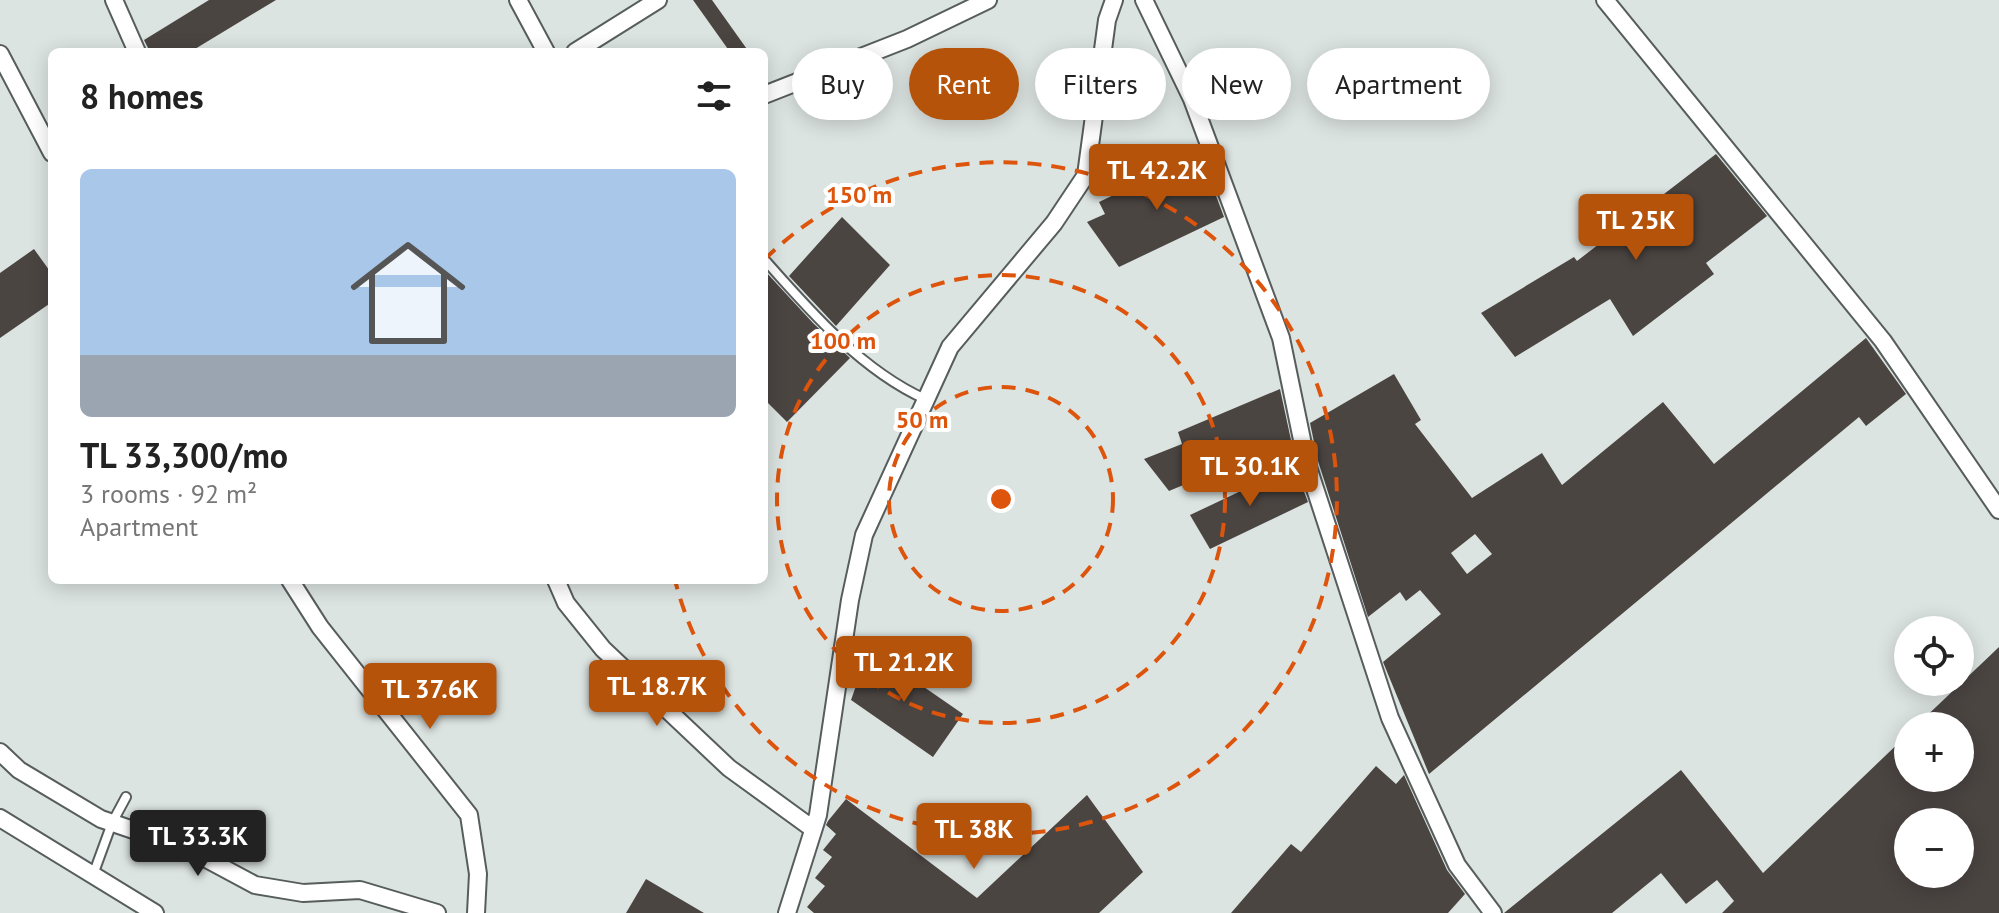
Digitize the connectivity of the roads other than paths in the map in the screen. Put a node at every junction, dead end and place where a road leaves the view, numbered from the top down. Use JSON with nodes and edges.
{"nodes":[{"id":1,"x":114,"y":0,"type":"edge"},
{"id":2,"x":518,"y":0,"type":"edge"},
{"id":3,"x":658,"y":0,"type":"edge"},
{"id":4,"x":988,"y":0,"type":"edge"},
{"id":5,"x":1114,"y":0,"type":"edge"},
{"id":6,"x":1144,"y":0,"type":"edge"},
{"id":7,"x":1605,"y":0,"type":"edge"},
{"id":8,"x":135,"y":48,"type":"edge"},
{"id":9,"x":544,"y":48,"type":"edge"},
{"id":10,"x":581,"y":48,"type":"edge"},
{"id":11,"x":0,"y":54,"type":"edge"},
{"id":12,"x":768,"y":93,"type":"edge"},
{"id":13,"x":48,"y":145,"type":"edge"},
{"id":14,"x":768,"y":263,"type":"edge"},
{"id":15,"x":925,"y":399,"type":"junction"},
{"id":16,"x":1999,"y":510,"type":"edge"},
{"id":17,"x":293,"y":584,"type":"edge"},
{"id":18,"x":558,"y":584,"type":"edge"},
{"id":19,"x":0,"y":752,"type":"edge"},
{"id":20,"x":126,"y":797,"type":"dead end"},
{"id":21,"x":0,"y":818,"type":"edge"},
{"id":22,"x":112,"y":823,"type":"junction"},
{"id":23,"x":813,"y":829,"type":"junction"},
{"id":24,"x":93,"y":875,"type":"junction"},
{"id":25,"x":155,"y":913,"type":"edge"},
{"id":26,"x":437,"y":913,"type":"edge"},
{"id":27,"x":476,"y":913,"type":"edge"},
{"id":28,"x":787,"y":913,"type":"edge"},
{"id":29,"x":1493,"y":913,"type":"edge"}],
"edges":[{"from":1,"to":8,"type":"street"},
{"from":2,"to":9,"type":"street"},
{"from":3,"to":10,"type":"street"},
{"from":4,"to":12,"type":"street"},
{"from":5,"to":15,"type":"street"},
{"from":6,"to":29,"type":"street"},
{"from":7,"to":16,"type":"street"},
{"from":11,"to":13,"type":"street"},
{"from":14,"to":15,"type":"lane"},
{"from":15,"to":23,"type":"street"},
{"from":17,"to":27,"type":"street"},
{"from":18,"to":23,"type":"street"},
{"from":19,"to":22,"type":"street"},
{"from":20,"to":22,"type":"lane"},
{"from":21,"to":24,"type":"street"},
{"from":22,"to":24,"type":"lane"},
{"from":22,"to":26,"type":"street"},
{"from":23,"to":28,"type":"street"},
{"from":24,"to":25,"type":"street"}]}
